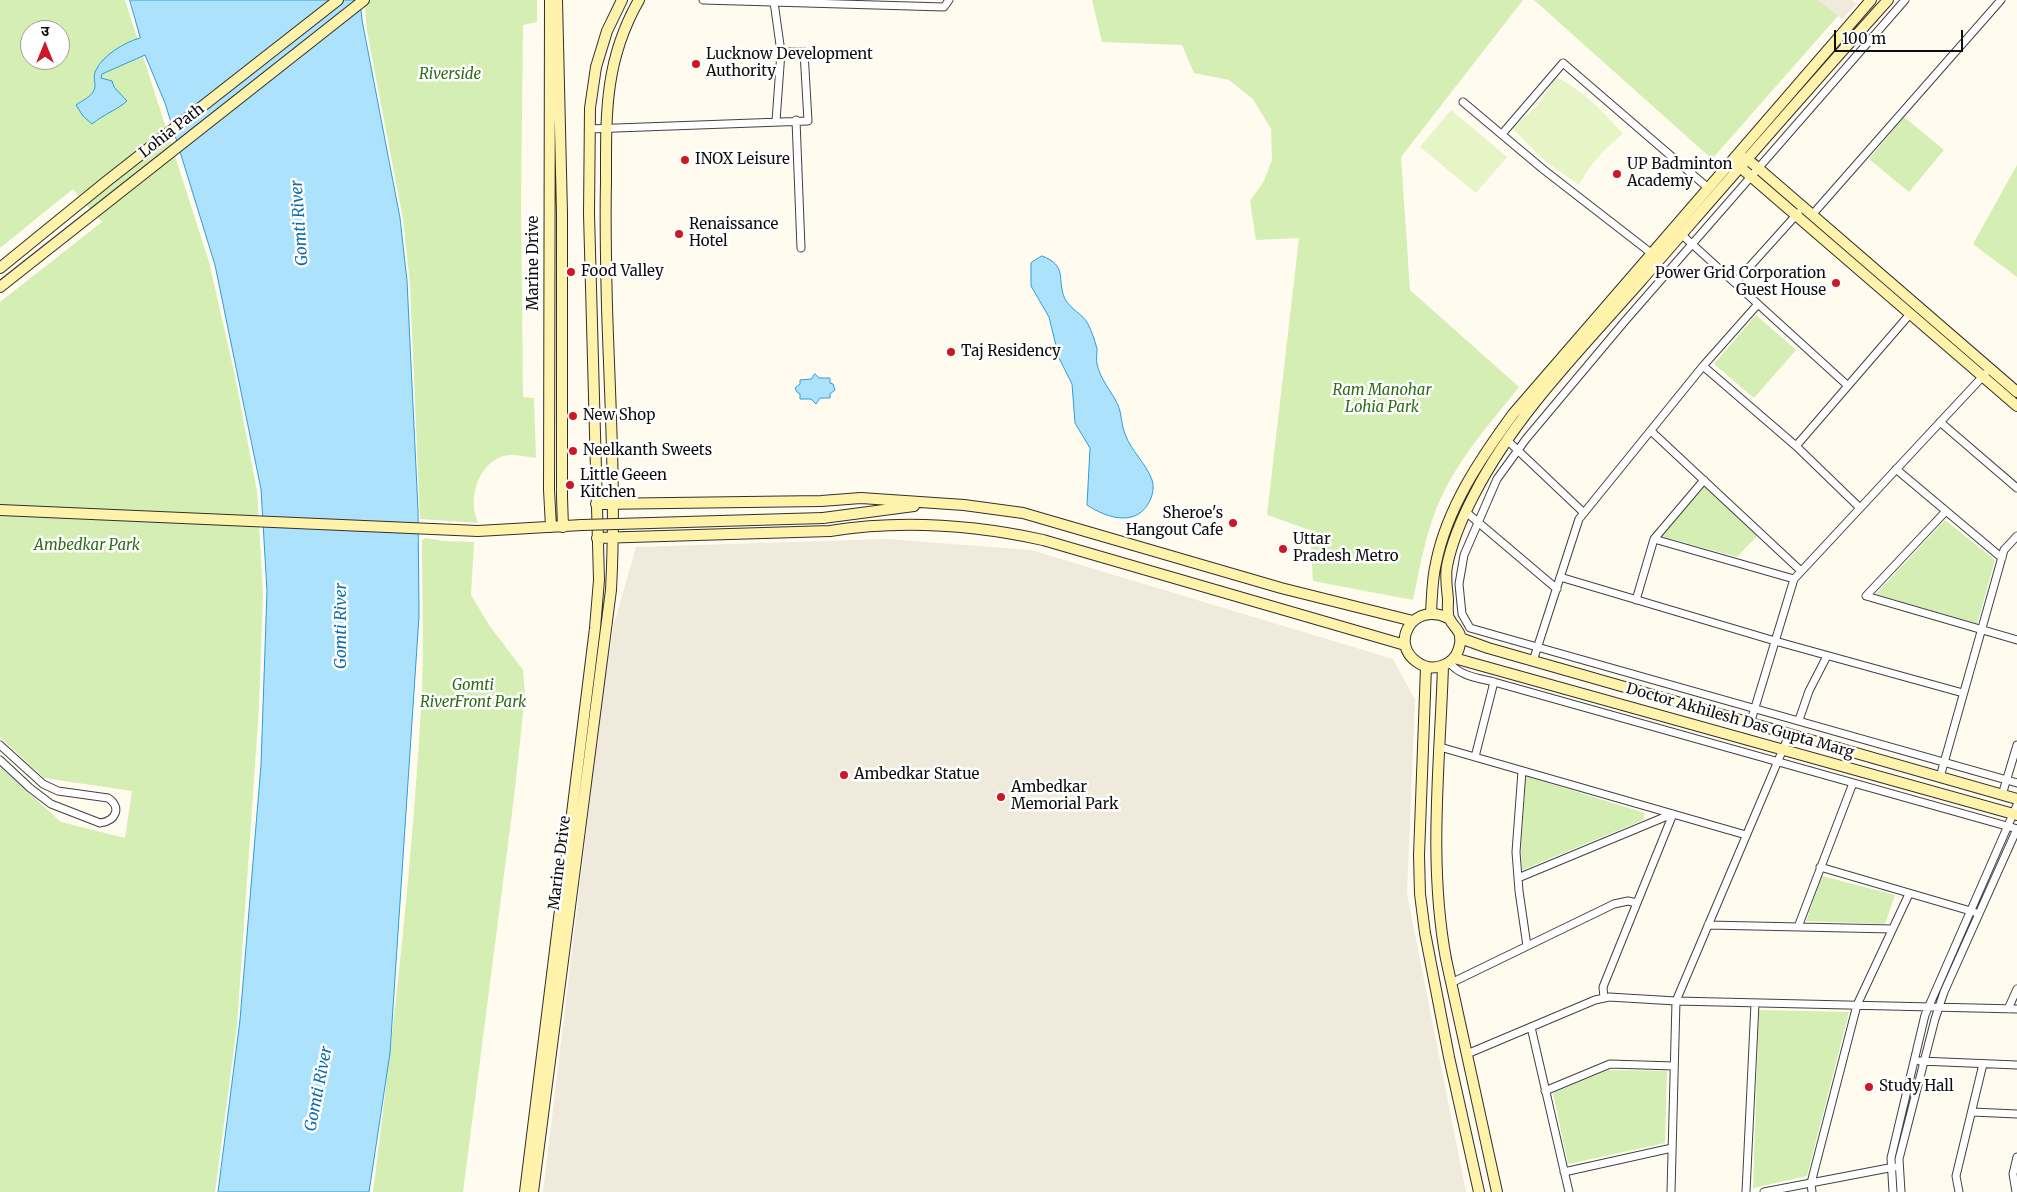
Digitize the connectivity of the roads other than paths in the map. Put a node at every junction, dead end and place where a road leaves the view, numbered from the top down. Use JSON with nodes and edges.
{"nodes":[{"id":1,"x":338,"y":0,"type":"edge"},
{"id":2,"x":364,"y":0,"type":"edge"},
{"id":3,"x":550,"y":0,"type":"edge"},
{"id":4,"x":558,"y":0,"type":"edge"},
{"id":5,"x":622,"y":0,"type":"edge"},
{"id":6,"x":639,"y":0,"type":"edge"},
{"id":7,"x":703,"y":0,"type":"edge"},
{"id":8,"x":948,"y":0,"type":"edge"},
{"id":9,"x":1871,"y":0,"type":"edge"},
{"id":10,"x":1888,"y":0,"type":"edge"},
{"id":11,"x":1905,"y":0,"type":"edge"},
{"id":12,"x":2001,"y":0,"type":"edge"},
{"id":13,"x":765,"y":1,"type":"edge"},
{"id":14,"x":774,"y":2,"type":"junction"},
{"id":15,"x":870,"y":3,"type":"edge"},
{"id":16,"x":781,"y":52,"type":"junction"},
{"id":17,"x":1463,"y":102,"type":"dead end"},
{"id":18,"x":796,"y":120,"type":"junction"},
{"id":19,"x":776,"y":121,"type":"junction"},
{"id":20,"x":606,"y":128,"type":"junction"},
{"id":21,"x":589,"y":129,"type":"junction"},
{"id":22,"x":1502,"y":134,"type":"junction"},
{"id":23,"x":1734,"y":156,"type":"junction"},
{"id":24,"x":1744,"y":163,"type":"junction"},
{"id":25,"x":1758,"y":168,"type":"junction"},
{"id":26,"x":1751,"y":176,"type":"junction"},
{"id":27,"x":1707,"y":187,"type":"junction"},
{"id":28,"x":1803,"y":208,"type":"junction"},
{"id":29,"x":1812,"y":215,"type":"junction"},
{"id":30,"x":1796,"y":216,"type":"junction"},
{"id":31,"x":1682,"y":234,"type":"junction"},
{"id":32,"x":1692,"y":244,"type":"junction"},
{"id":33,"x":801,"y":248,"type":"dead end"},
{"id":34,"x":1651,"y":253,"type":"junction"},
{"id":35,"x":0,"y":268,"type":"edge"},
{"id":36,"x":1735,"y":283,"type":"junction"},
{"id":37,"x":0,"y":287,"type":"edge"},
{"id":38,"x":1758,"y":304,"type":"junction"},
{"id":39,"x":1910,"y":314,"type":"junction"},
{"id":40,"x":1703,"y":366,"type":"junction"},
{"id":41,"x":1986,"y":373,"type":"junction"},
{"id":42,"x":1847,"y":385,"type":"junction"},
{"id":43,"x":2017,"y":392,"type":"edge"},
{"id":44,"x":2017,"y":406,"type":"edge"},
{"id":45,"x":1940,"y":422,"type":"junction"},
{"id":46,"x":1651,"y":431,"type":"junction"},
{"id":47,"x":1508,"y":441,"type":"junction"},
{"id":48,"x":1796,"y":446,"type":"junction"},
{"id":49,"x":1518,"y":450,"type":"junction"},
{"id":50,"x":1896,"y":469,"type":"junction"},
{"id":51,"x":1704,"y":480,"type":"junction"},
{"id":52,"x":2017,"y":488,"type":"edge"},
{"id":53,"x":943,"y":503,"type":"junction"},
{"id":54,"x":596,"y":504,"type":"junction"},
{"id":55,"x":613,"y":504,"type":"junction"},
{"id":56,"x":1860,"y":508,"type":"junction"},
{"id":57,"x":0,"y":510,"type":"edge"},
{"id":58,"x":1946,"y":511,"type":"junction"},
{"id":59,"x":1466,"y":512,"type":"junction"},
{"id":60,"x":1584,"y":513,"type":"junction"},
{"id":61,"x":823,"y":518,"type":"junction"},
{"id":62,"x":1478,"y":522,"type":"junction"},
{"id":63,"x":861,"y":526,"type":"junction"},
{"id":64,"x":551,"y":527,"type":"junction"},
{"id":65,"x":563,"y":527,"type":"junction"},
{"id":66,"x":2017,"y":536,"type":"edge"},
{"id":67,"x":597,"y":538,"type":"junction"},
{"id":68,"x":614,"y":538,"type":"junction"},
{"id":69,"x":1654,"y":539,"type":"junction"},
{"id":70,"x":2002,"y":558,"type":"junction"},
{"id":71,"x":1801,"y":571,"type":"junction"},
{"id":72,"x":1560,"y":577,"type":"junction"},
{"id":73,"x":1794,"y":579,"type":"junction"},
{"id":74,"x":1556,"y":588,"type":"junction"},
{"id":75,"x":1636,"y":600,"type":"junction"},
{"id":76,"x":1431,"y":613,"type":"junction"},
{"id":77,"x":1448,"y":618,"type":"junction"},
{"id":78,"x":1413,"y":621,"type":"junction"},
{"id":79,"x":1981,"y":630,"type":"junction"},
{"id":80,"x":1460,"y":638,"type":"junction"},
{"id":81,"x":2017,"y":640,"type":"edge"},
{"id":82,"x":1775,"y":641,"type":"junction"},
{"id":83,"x":1406,"y":645,"type":"junction"},
{"id":84,"x":1537,"y":647,"type":"junction"},
{"id":85,"x":1826,"y":656,"type":"junction"},
{"id":86,"x":1533,"y":661,"type":"junction"},
{"id":87,"x":1449,"y":662,"type":"junction"},
{"id":88,"x":1426,"y":667,"type":"junction"},
{"id":89,"x":1494,"y":682,"type":"junction"},
{"id":90,"x":1964,"y":693,"type":"junction"},
{"id":91,"x":1754,"y":709,"type":"junction"},
{"id":92,"x":1799,"y":720,"type":"junction"},
{"id":93,"x":1750,"y":724,"type":"junction"},
{"id":94,"x":1789,"y":735,"type":"junction"},
{"id":95,"x":0,"y":745,"type":"edge"},
{"id":96,"x":2017,"y":746,"type":"edge"},
{"id":97,"x":1440,"y":747,"type":"junction"},
{"id":98,"x":1783,"y":748,"type":"junction"},
{"id":99,"x":1475,"y":757,"type":"junction"},
{"id":100,"x":0,"y":760,"type":"edge"},
{"id":101,"x":1777,"y":762,"type":"junction"},
{"id":102,"x":1944,"y":763,"type":"junction"},
{"id":103,"x":1522,"y":771,"type":"junction"},
{"id":104,"x":1940,"y":777,"type":"junction"},
{"id":105,"x":2007,"y":780,"type":"junction"},
{"id":106,"x":1853,"y":783,"type":"junction"},
{"id":107,"x":2017,"y":783,"type":"edge"},
{"id":108,"x":2002,"y":795,"type":"junction"},
{"id":109,"x":2017,"y":799,"type":"edge"},
{"id":110,"x":2016,"y":811,"type":"edge"},
{"id":111,"x":1673,"y":814,"type":"junction"},
{"id":112,"x":2009,"y":827,"type":"junction"},
{"id":113,"x":2017,"y":829,"type":"edge"},
{"id":114,"x":1746,"y":835,"type":"junction"},
{"id":115,"x":1820,"y":867,"type":"junction"},
{"id":116,"x":1518,"y":878,"type":"junction"},
{"id":117,"x":1909,"y":894,"type":"junction"},
{"id":118,"x":1637,"y":903,"type":"junction"},
{"id":119,"x":1970,"y":911,"type":"junction"},
{"id":120,"x":1979,"y":914,"type":"junction"},
{"id":121,"x":1708,"y":925,"type":"junction"},
{"id":122,"x":1798,"y":927,"type":"junction"},
{"id":123,"x":1892,"y":930,"type":"junction"},
{"id":124,"x":1527,"y":946,"type":"junction"},
{"id":125,"x":1451,"y":983,"type":"junction"},
{"id":126,"x":2017,"y":989,"type":"edge"},
{"id":127,"x":1604,"y":998,"type":"junction"},
{"id":128,"x":1676,"y":1001,"type":"junction"},
{"id":129,"x":1755,"y":1003,"type":"junction"},
{"id":130,"x":1857,"y":1005,"type":"junction"},
{"id":131,"x":1929,"y":1006,"type":"junction"},
{"id":132,"x":1939,"y":1006,"type":"junction"},
{"id":133,"x":2008,"y":1009,"type":"junction"},
{"id":134,"x":2017,"y":1009,"type":"edge"},
{"id":135,"x":1530,"y":1027,"type":"junction"},
{"id":136,"x":1466,"y":1054,"type":"junction"},
{"id":137,"x":1914,"y":1060,"type":"junction"},
{"id":138,"x":1924,"y":1061,"type":"junction"},
{"id":139,"x":1983,"y":1064,"type":"junction"},
{"id":140,"x":2017,"y":1065,"type":"edge"},
{"id":141,"x":1674,"y":1066,"type":"junction"},
{"id":142,"x":1545,"y":1091,"type":"junction"},
{"id":143,"x":1972,"y":1112,"type":"junction"},
{"id":144,"x":2017,"y":1114,"type":"edge"},
{"id":145,"x":1672,"y":1148,"type":"junction"},
{"id":146,"x":2017,"y":1157,"type":"edge"},
{"id":147,"x":1895,"y":1167,"type":"junction"},
{"id":148,"x":1564,"y":1172,"type":"junction"},
{"id":149,"x":1811,"y":1183,"type":"junction"},
{"id":150,"x":525,"y":1192,"type":"edge"},
{"id":151,"x":533,"y":1192,"type":"edge"},
{"id":152,"x":1479,"y":1192,"type":"edge"},
{"id":153,"x":1497,"y":1192,"type":"edge"},
{"id":154,"x":1569,"y":1192,"type":"edge"},
{"id":155,"x":1671,"y":1192,"type":"edge"},
{"id":156,"x":1746,"y":1192,"type":"edge"},
{"id":157,"x":1764,"y":1192,"type":"edge"},
{"id":158,"x":1812,"y":1192,"type":"edge"},
{"id":159,"x":1893,"y":1192,"type":"edge"},
{"id":160,"x":1901,"y":1192,"type":"edge"},
{"id":161,"x":1959,"y":1192,"type":"edge"},
{"id":162,"x":2016,"y":1192,"type":"edge"}],
"edges":[{"from":1,"to":35,"type":"street","name":"Lohia Path"},
{"from":2,"to":37,"type":"street","name":"Lohia Path"},
{"from":3,"to":64,"type":"street","name":"Marine Drive"},
{"from":4,"to":65,"type":"street","name":"Marine Drive"},
{"from":5,"to":21,"type":"street","name":"Marine Drive"},
{"from":6,"to":20,"type":"street","name":"Marine Drive"},
{"from":7,"to":13,"type":"street"},
{"from":8,"to":15,"type":"street"},
{"from":9,"to":23,"type":"street"},
{"from":10,"to":24,"type":"street"},
{"from":11,"to":25,"type":"street"},
{"from":12,"to":29,"type":"street"},
{"from":13,"to":14,"type":"street"},
{"from":14,"to":15,"type":"street"},
{"from":14,"to":16,"type":"street"},
{"from":16,"to":18,"type":"street"},
{"from":16,"to":19,"type":"street"},
{"from":17,"to":22,"type":"street"},
{"from":18,"to":19,"type":"street"},
{"from":18,"to":33,"type":"street"},
{"from":19,"to":20,"type":"street"},
{"from":20,"to":21,"type":"street"},
{"from":20,"to":55,"type":"street","name":"Marine Drive"},
{"from":21,"to":54,"type":"street","name":"Marine Drive"},
{"from":22,"to":27,"type":"street"},
{"from":22,"to":34,"type":"street"},
{"from":23,"to":24,"type":"street"},
{"from":23,"to":27,"type":"street"},
{"from":24,"to":25,"type":"street"},
{"from":24,"to":26,"type":"street"},
{"from":24,"to":31,"type":"street"},
{"from":25,"to":26,"type":"street"},
{"from":25,"to":28,"type":"street"},
{"from":26,"to":30,"type":"street"},
{"from":26,"to":32,"type":"street"},
{"from":27,"to":34,"type":"street"},
{"from":28,"to":29,"type":"street"},
{"from":28,"to":30,"type":"street"},
{"from":29,"to":41,"type":"street"},
{"from":30,"to":36,"type":"street"},
{"from":30,"to":39,"type":"street"},
{"from":31,"to":32,"type":"street"},
{"from":31,"to":47,"type":"street"},
{"from":32,"to":36,"type":"street"},
{"from":32,"to":49,"type":"street"},
{"from":34,"to":76,"type":"street"},
{"from":36,"to":38,"type":"street"},
{"from":38,"to":40,"type":"street"},
{"from":38,"to":42,"type":"street"},
{"from":39,"to":41,"type":"street"},
{"from":39,"to":42,"type":"street"},
{"from":40,"to":46,"type":"street"},
{"from":40,"to":48,"type":"street"},
{"from":41,"to":43,"type":"street"},
{"from":41,"to":44,"type":"street"},
{"from":41,"to":45,"type":"street"},
{"from":42,"to":48,"type":"street"},
{"from":45,"to":50,"type":"street"},
{"from":45,"to":52,"type":"street"},
{"from":46,"to":51,"type":"street"},
{"from":46,"to":60,"type":"street"},
{"from":47,"to":49,"type":"street"},
{"from":47,"to":59,"type":"street"},
{"from":48,"to":56,"type":"street"},
{"from":49,"to":60,"type":"street"},
{"from":49,"to":62,"type":"street"},
{"from":50,"to":56,"type":"street"},
{"from":50,"to":58,"type":"street"},
{"from":51,"to":69,"type":"street"},
{"from":51,"to":71,"type":"street"},
{"from":53,"to":55,"type":"street"},
{"from":53,"to":61,"type":"street"},
{"from":53,"to":78,"type":"street"},
{"from":54,"to":55,"type":"street"},
{"from":54,"to":67,"type":"street","name":"Marine Drive"},
{"from":55,"to":68,"type":"street","name":"Marine Drive"},
{"from":56,"to":71,"type":"street"},
{"from":57,"to":64,"type":"street"},
{"from":58,"to":70,"type":"street"},
{"from":58,"to":79,"type":"street"},
{"from":59,"to":62,"type":"street"},
{"from":59,"to":77,"type":"street"},
{"from":60,"to":72,"type":"street"},
{"from":61,"to":63,"type":"street"},
{"from":61,"to":65,"type":"street","bridge":true},
{"from":62,"to":74,"type":"street"},
{"from":62,"to":84,"type":"street"},
{"from":63,"to":68,"type":"street"},
{"from":63,"to":83,"type":"street"},
{"from":64,"to":65,"type":"street"},
{"from":66,"to":70,"type":"street"},
{"from":67,"to":68,"type":"street"},
{"from":67,"to":150,"type":"street","name":"Marine Drive"},
{"from":68,"to":151,"type":"street","name":"Marine Drive"},
{"from":69,"to":73,"type":"street"},
{"from":69,"to":75,"type":"street"},
{"from":70,"to":79,"type":"street"},
{"from":71,"to":73,"type":"street"},
{"from":72,"to":74,"type":"street"},
{"from":72,"to":75,"type":"street"},
{"from":73,"to":82,"type":"street"},
{"from":74,"to":84,"type":"street"},
{"from":75,"to":82,"type":"street"},
{"from":76,"to":77,"type":"street"},
{"from":76,"to":78,"type":"street"},
{"from":77,"to":80,"type":"street"},
{"from":78,"to":83,"type":"street"},
{"from":79,"to":81,"type":"street"},
{"from":79,"to":90,"type":"street"},
{"from":80,"to":86,"type":"street","name":"Doctor Akhilesh Das Gupta Marg"},
{"from":80,"to":87,"type":"street"},
{"from":82,"to":85,"type":"street"},
{"from":82,"to":91,"type":"street"},
{"from":83,"to":88,"type":"street"},
{"from":84,"to":86,"type":"street"},
{"from":84,"to":91,"type":"street"},
{"from":85,"to":90,"type":"street"},
{"from":85,"to":92,"type":"street"},
{"from":86,"to":93,"type":"street","name":"Doctor Akhilesh Das Gupta Marg"},
{"from":87,"to":88,"type":"street"},
{"from":87,"to":89,"type":"street"},
{"from":87,"to":97,"type":"street"},
{"from":87,"to":98,"type":"street","name":"Doctor Akhilesh Das Gupta Marg"},
{"from":88,"to":152,"type":"street"},
{"from":89,"to":99,"type":"street"},
{"from":89,"to":101,"type":"street"},
{"from":90,"to":102,"type":"street"},
{"from":91,"to":92,"type":"street"},
{"from":91,"to":93,"type":"street"},
{"from":92,"to":102,"type":"street"},
{"from":93,"to":94,"type":"street","name":"Doctor Akhilesh Das Gupta Marg"},
{"from":94,"to":98,"type":"street"},
{"from":94,"to":104,"type":"street","name":"Doctor Akhilesh Das Gupta Marg"},
{"from":95,"to":100,"type":"street"},
{"from":96,"to":105,"type":"street"},
{"from":97,"to":99,"type":"street"},
{"from":97,"to":125,"type":"street"},
{"from":98,"to":101,"type":"street"},
{"from":98,"to":110,"type":"street","name":"Doctor Akhilesh Das Gupta Marg"},
{"from":99,"to":103,"type":"street"},
{"from":101,"to":106,"type":"street"},
{"from":101,"to":114,"type":"street"},
{"from":102,"to":104,"type":"street"},
{"from":102,"to":105,"type":"street"},
{"from":103,"to":111,"type":"street"},
{"from":103,"to":116,"type":"street"},
{"from":104,"to":108,"type":"street","name":"Doctor Akhilesh Das Gupta Marg"},
{"from":105,"to":107,"type":"street"},
{"from":105,"to":108,"type":"street"},
{"from":106,"to":112,"type":"street"},
{"from":106,"to":115,"type":"street"},
{"from":108,"to":109,"type":"street","name":"Doctor Akhilesh Das Gupta Marg"},
{"from":110,"to":112,"type":"street"},
{"from":111,"to":114,"type":"street"},
{"from":111,"to":116,"type":"street"},
{"from":111,"to":118,"type":"street"},
{"from":112,"to":113,"type":"street"},
{"from":112,"to":119,"type":"street"},
{"from":113,"to":120,"type":"street"},
{"from":114,"to":121,"type":"street"},
{"from":115,"to":117,"type":"street"},
{"from":115,"to":122,"type":"street"},
{"from":116,"to":124,"type":"street"},
{"from":117,"to":119,"type":"street"},
{"from":117,"to":123,"type":"street"},
{"from":118,"to":124,"type":"street"},
{"from":118,"to":127,"type":"street"},
{"from":119,"to":120,"type":"street"},
{"from":119,"to":131,"type":"street"},
{"from":120,"to":132,"type":"street"},
{"from":121,"to":122,"type":"street"},
{"from":121,"to":128,"type":"street"},
{"from":122,"to":123,"type":"street"},
{"from":123,"to":130,"type":"street"},
{"from":124,"to":125,"type":"street"},
{"from":125,"to":136,"type":"street"},
{"from":126,"to":133,"type":"street"},
{"from":127,"to":128,"type":"street"},
{"from":127,"to":135,"type":"street"},
{"from":128,"to":129,"type":"street"},
{"from":128,"to":141,"type":"street"},
{"from":129,"to":130,"type":"street"},
{"from":129,"to":156,"type":"street"},
{"from":130,"to":131,"type":"street"},
{"from":130,"to":149,"type":"street"},
{"from":131,"to":132,"type":"street"},
{"from":131,"to":137,"type":"street"},
{"from":132,"to":133,"type":"street"},
{"from":132,"to":138,"type":"street"},
{"from":133,"to":134,"type":"street"},
{"from":135,"to":136,"type":"street"},
{"from":135,"to":142,"type":"street"},
{"from":136,"to":153,"type":"street"},
{"from":137,"to":138,"type":"street"},
{"from":137,"to":147,"type":"street"},
{"from":138,"to":139,"type":"street"},
{"from":138,"to":147,"type":"street"},
{"from":139,"to":140,"type":"street"},
{"from":139,"to":143,"type":"street"},
{"from":141,"to":142,"type":"street"},
{"from":141,"to":145,"type":"street"},
{"from":142,"to":148,"type":"street"},
{"from":143,"to":144,"type":"street"},
{"from":143,"to":161,"type":"street"},
{"from":145,"to":148,"type":"street"},
{"from":145,"to":155,"type":"street"},
{"from":146,"to":162,"type":"street"},
{"from":147,"to":149,"type":"street"},
{"from":147,"to":159,"type":"street"},
{"from":147,"to":160,"type":"street"},
{"from":148,"to":154,"type":"street"},
{"from":149,"to":157,"type":"street"},
{"from":149,"to":158,"type":"street"}]}
